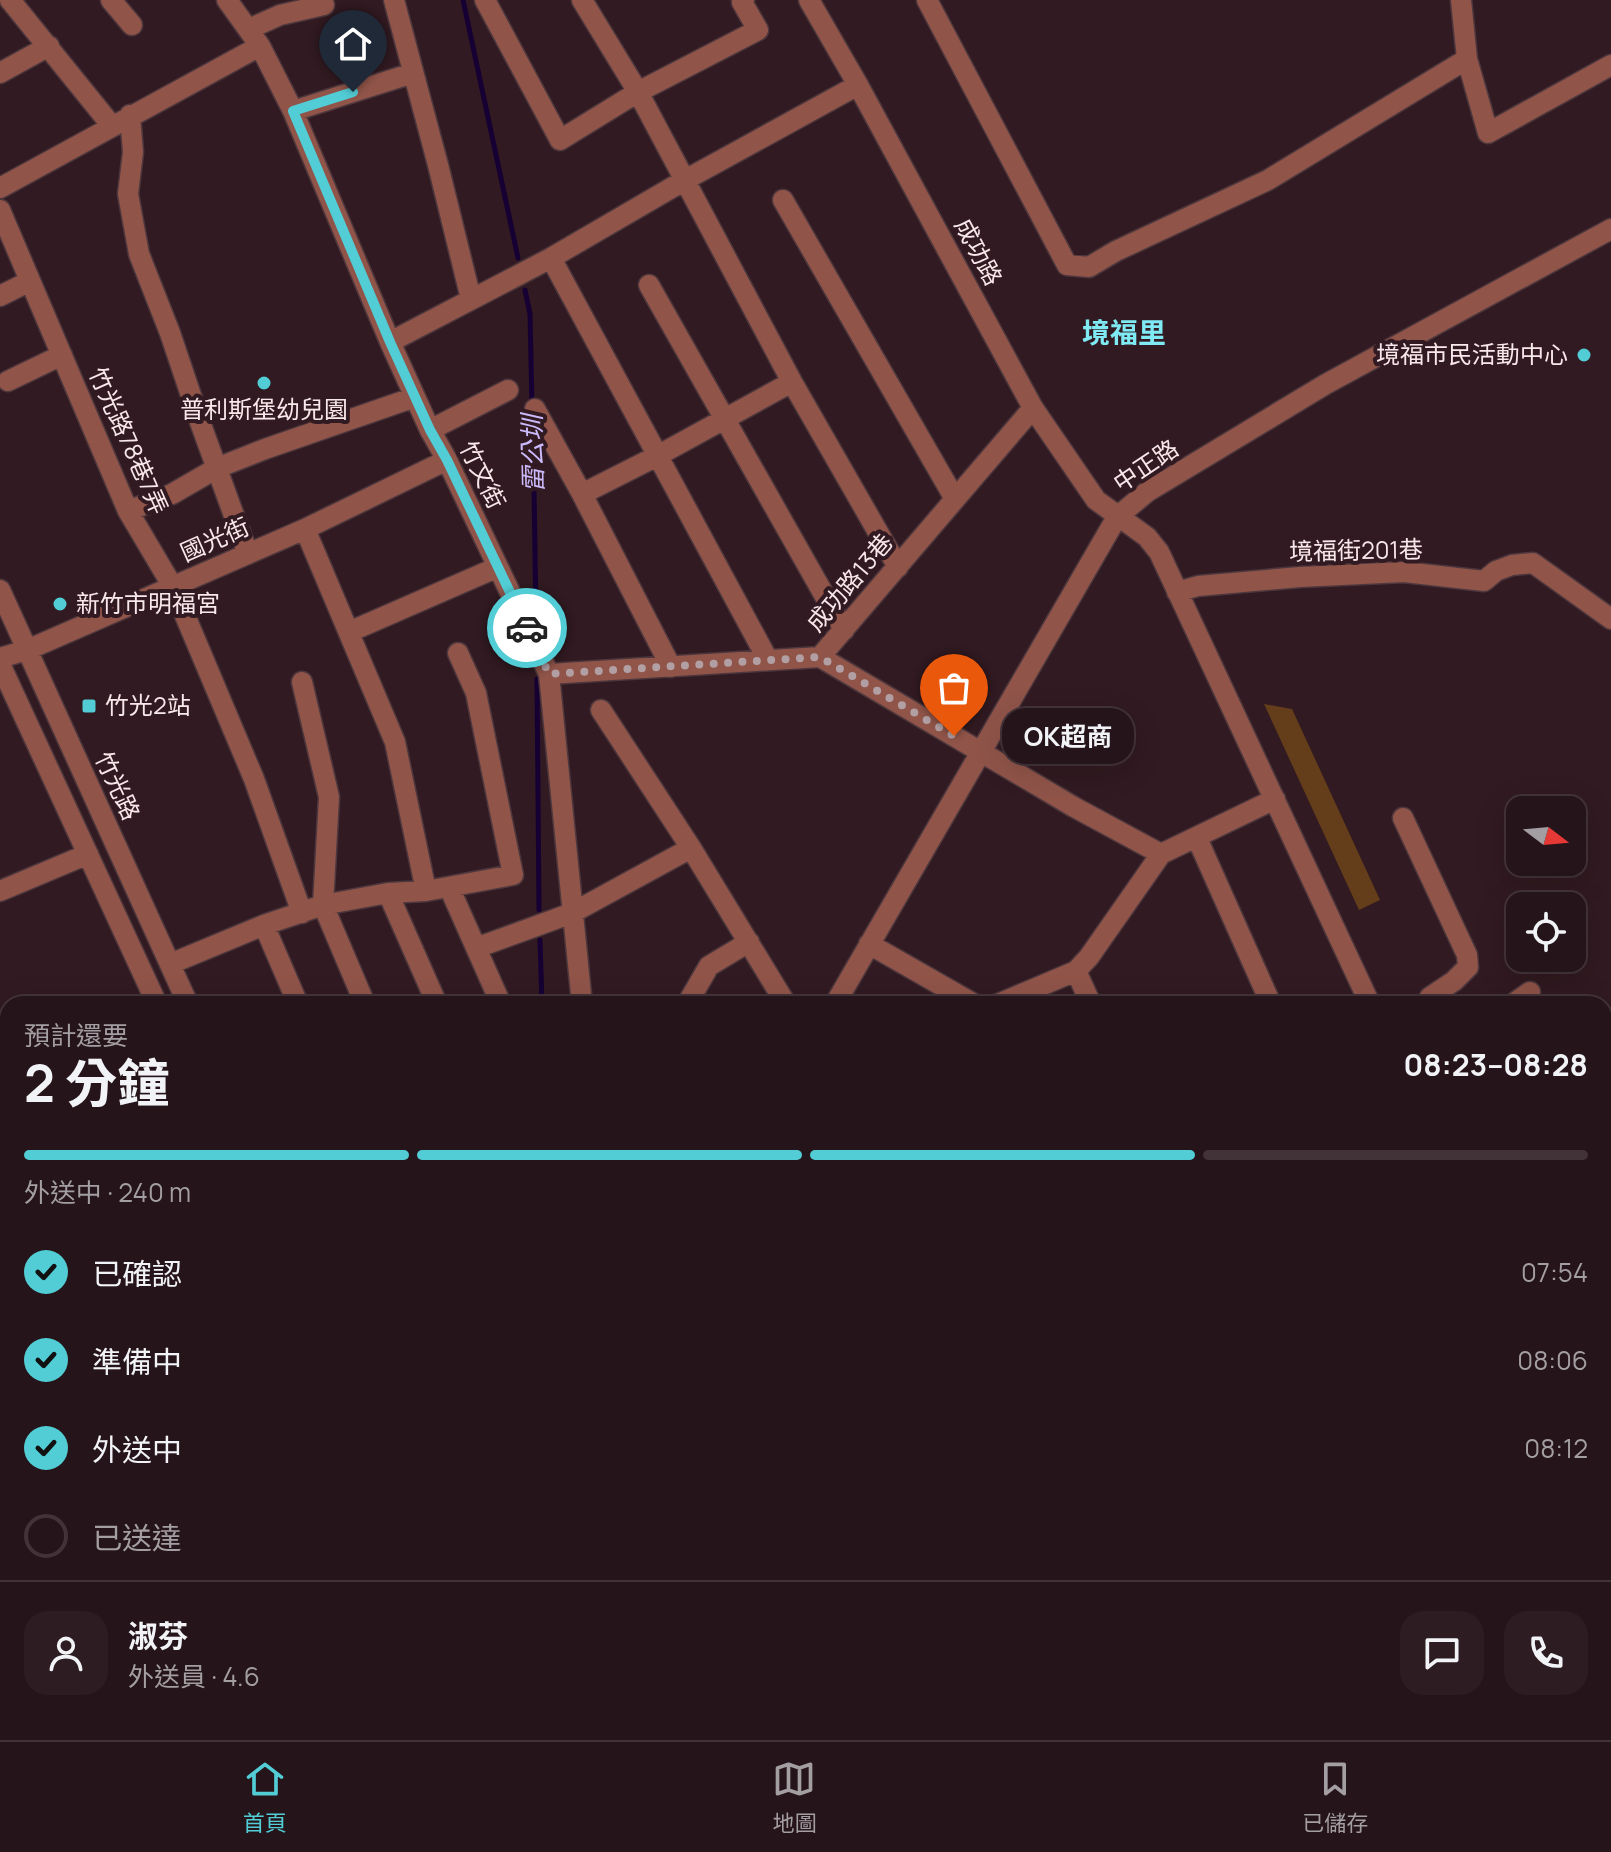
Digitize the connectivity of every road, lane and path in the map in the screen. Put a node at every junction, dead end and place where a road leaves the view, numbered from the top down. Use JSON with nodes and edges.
{"nodes":[{"id":1,"x":10,"y":0,"type":"edge"},
{"id":2,"x":111,"y":0,"type":"edge"},
{"id":3,"x":227,"y":0,"type":"edge"},
{"id":4,"x":394,"y":0,"type":"edge"},
{"id":5,"x":485,"y":0,"type":"edge"},
{"id":6,"x":582,"y":0,"type":"edge"},
{"id":7,"x":744,"y":0,"type":"edge"},
{"id":8,"x":809,"y":0,"type":"edge"},
{"id":9,"x":927,"y":0,"type":"edge"},
{"id":10,"x":1461,"y":0,"type":"edge"},
{"id":11,"x":310,"y":5,"type":"edge"},
{"id":12,"x":132,"y":25,"type":"dead end"},
{"id":13,"x":254,"y":38,"type":"junction"},
{"id":14,"x":49,"y":46,"type":"junction"},
{"id":15,"x":1467,"y":59,"type":"junction"},
{"id":16,"x":1611,"y":65,"type":"edge"},
{"id":17,"x":0,"y":73,"type":"edge"},
{"id":18,"x":413,"y":73,"type":"junction"},
{"id":19,"x":858,"y":85,"type":"junction"},
{"id":20,"x":638,"y":92,"type":"junction"},
{"id":21,"x":293,"y":111,"type":"junction"},
{"id":22,"x":130,"y":115,"type":"junction"},
{"id":23,"x":112,"y":126,"type":"junction"},
{"id":24,"x":685,"y":180,"type":"junction"},
{"id":25,"x":0,"y":188,"type":"edge"},
{"id":26,"x":783,"y":200,"type":"dead end"},
{"id":27,"x":0,"y":210,"type":"edge"},
{"id":28,"x":1611,"y":229,"type":"edge"},
{"id":29,"x":551,"y":258,"type":"junction"},
{"id":30,"x":30,"y":281,"type":"junction"},
{"id":31,"x":649,"y":285,"type":"dead end"},
{"id":32,"x":0,"y":296,"type":"edge"},
{"id":33,"x":471,"y":299,"type":"junction"},
{"id":34,"x":390,"y":342,"type":"junction"},
{"id":35,"x":62,"y":355,"type":"junction"},
{"id":36,"x":8,"y":381,"type":"dead end"},
{"id":37,"x":792,"y":382,"type":"junction"},
{"id":38,"x":508,"y":390,"type":"dead end"},
{"id":39,"x":415,"y":397,"type":"junction"},
{"id":40,"x":1033,"y":408,"type":"junction"},
{"id":41,"x":535,"y":409,"type":"dead end"},
{"id":42,"x":725,"y":420,"type":"junction"},
{"id":43,"x":430,"y":430,"type":"junction"},
{"id":44,"x":657,"y":456,"type":"junction"},
{"id":45,"x":447,"y":460,"type":"junction"},
{"id":46,"x":217,"y":468,"type":"junction"},
{"id":47,"x":582,"y":494,"type":"junction"},
{"id":48,"x":955,"y":499,"type":"junction"},
{"id":49,"x":128,"y":511,"type":"junction"},
{"id":50,"x":1117,"y":517,"type":"junction"},
{"id":51,"x":305,"y":529,"type":"junction"},
{"id":52,"x":248,"y":554,"type":"junction"},
{"id":53,"x":498,"y":567,"type":"junction"},
{"id":54,"x":898,"y":567,"type":"junction"},
{"id":55,"x":173,"y":587,"type":"junction"},
{"id":56,"x":0,"y":590,"type":"edge"},
{"id":57,"x":1177,"y":592,"type":"junction"},
{"id":58,"x":1611,"y":619,"type":"edge"},
{"id":59,"x":844,"y":630,"type":"junction"},
{"id":60,"x":349,"y":632,"type":"junction"},
{"id":61,"x":27,"y":650,"type":"junction"},
{"id":62,"x":458,"y":653,"type":"dead end"},
{"id":63,"x":820,"y":657,"type":"junction"},
{"id":64,"x":0,"y":658,"type":"edge"},
{"id":65,"x":768,"y":660,"type":"junction"},
{"id":66,"x":0,"y":664,"type":"edge"},
{"id":67,"x":671,"y":667,"type":"junction"},
{"id":68,"x":549,"y":674,"type":"junction"},
{"id":69,"x":302,"y":682,"type":"dead end"},
{"id":70,"x":601,"y":710,"type":"dead end"},
{"id":71,"x":981,"y":752,"type":"junction"},
{"id":72,"x":1275,"y":799,"type":"junction"},
{"id":73,"x":1403,"y":818,"type":"dead end"},
{"id":74,"x":1197,"y":838,"type":"junction"},
{"id":75,"x":691,"y":848,"type":"junction"},
{"id":76,"x":88,"y":854,"type":"junction"},
{"id":77,"x":1161,"y":854,"type":"junction"},
{"id":78,"x":449,"y":887,"type":"junction"},
{"id":79,"x":0,"y":891,"type":"edge"},
{"id":80,"x":426,"y":891,"type":"junction"},
{"id":81,"x":388,"y":893,"type":"junction"},
{"id":82,"x":323,"y":905,"type":"junction"},
{"id":83,"x":302,"y":913,"type":"junction"},
{"id":84,"x":572,"y":913,"type":"junction"},
{"id":85,"x":264,"y":925,"type":"junction"},
{"id":86,"x":749,"y":942,"type":"junction"},
{"id":87,"x":869,"y":944,"type":"junction"},
{"id":88,"x":476,"y":948,"type":"junction"},
{"id":89,"x":170,"y":964,"type":"junction"},
{"id":90,"x":1076,"y":971,"type":"junction"},
{"id":91,"x":153,"y":996,"type":"edge"},
{"id":92,"x":184,"y":996,"type":"edge"},
{"id":93,"x":295,"y":996,"type":"edge"},
{"id":94,"x":362,"y":996,"type":"edge"},
{"id":95,"x":433,"y":996,"type":"edge"},
{"id":96,"x":497,"y":996,"type":"edge"},
{"id":97,"x":581,"y":996,"type":"edge"},
{"id":98,"x":692,"y":996,"type":"edge"},
{"id":99,"x":781,"y":996,"type":"edge"},
{"id":100,"x":840,"y":996,"type":"edge"},
{"id":101,"x":960,"y":996,"type":"edge"},
{"id":102,"x":1024,"y":996,"type":"edge"},
{"id":103,"x":1087,"y":996,"type":"edge"},
{"id":104,"x":1267,"y":996,"type":"edge"},
{"id":105,"x":1366,"y":996,"type":"edge"},
{"id":106,"x":1432,"y":996,"type":"edge"}],
"edges":[{"from":1,"to":14,"type":"street"},
{"from":2,"to":12,"type":"street"},
{"from":3,"to":13,"type":"street","name":"竹文街"},
{"from":4,"to":18,"type":"street"},
{"from":5,"to":20,"type":"street"},
{"from":6,"to":20,"type":"street"},
{"from":7,"to":20,"type":"street"},
{"from":8,"to":19,"type":"street","name":"成功路"},
{"from":9,"to":15,"type":"street"},
{"from":10,"to":15,"type":"street"},
{"from":11,"to":13,"type":"street"},
{"from":13,"to":21,"type":"street","name":"竹文街"},
{"from":13,"to":22,"type":"street"},
{"from":14,"to":17,"type":"street"},
{"from":14,"to":23,"type":"street"},
{"from":15,"to":16,"type":"street"},
{"from":18,"to":21,"type":"street"},
{"from":18,"to":33,"type":"street"},
{"from":19,"to":24,"type":"street"},
{"from":19,"to":40,"type":"street","name":"成功路"},
{"from":20,"to":24,"type":"street"},
{"from":21,"to":34,"type":"street","name":"竹文街"},
{"from":22,"to":23,"type":"street"},
{"from":22,"to":46,"type":"street"},
{"from":23,"to":25,"type":"street"},
{"from":24,"to":29,"type":"street"},
{"from":24,"to":37,"type":"street"},
{"from":26,"to":48,"type":"street"},
{"from":27,"to":30,"type":"street","name":"竹光路78巷7弄"},
{"from":28,"to":50,"type":"street","name":"中正路"},
{"from":29,"to":33,"type":"street"},
{"from":29,"to":44,"type":"street"},
{"from":30,"to":32,"type":"street"},
{"from":30,"to":35,"type":"street","name":"竹光路78巷7弄"},
{"from":31,"to":42,"type":"street"},
{"from":33,"to":34,"type":"street"},
{"from":34,"to":39,"type":"street","name":"竹文街"},
{"from":35,"to":36,"type":"street"},
{"from":35,"to":49,"type":"street","name":"竹光路78巷7弄"},
{"from":37,"to":42,"type":"street"},
{"from":37,"to":54,"type":"street"},
{"from":38,"to":43,"type":"street"},
{"from":39,"to":43,"type":"street","name":"竹文街"},
{"from":39,"to":46,"type":"street"},
{"from":40,"to":48,"type":"street","name":"成功路13巷"},
{"from":40,"to":50,"type":"street","name":"成功路"},
{"from":41,"to":47,"type":"street"},
{"from":42,"to":44,"type":"street"},
{"from":42,"to":59,"type":"street"},
{"from":43,"to":45,"type":"street","name":"竹文街"},
{"from":44,"to":47,"type":"street"},
{"from":44,"to":65,"type":"street"},
{"from":45,"to":51,"type":"street","name":"國光街"},
{"from":45,"to":53,"type":"street","name":"竹文街"},
{"from":46,"to":49,"type":"street"},
{"from":46,"to":52,"type":"street"},
{"from":47,"to":67,"type":"street"},
{"from":48,"to":54,"type":"street","name":"成功路13巷"},
{"from":49,"to":55,"type":"street","name":"竹光路78巷7弄"},
{"from":50,"to":57,"type":"street","name":"成功路"},
{"from":50,"to":71,"type":"street","name":"中正路"},
{"from":51,"to":52,"type":"street","name":"國光街"},
{"from":51,"to":60,"type":"street"},
{"from":52,"to":55,"type":"street","name":"國光街"},
{"from":53,"to":60,"type":"street"},
{"from":53,"to":68,"type":"street","name":"竹文街"},
{"from":54,"to":59,"type":"street","name":"成功路13巷"},
{"from":55,"to":61,"type":"street","name":"國光街"},
{"from":55,"to":83,"type":"street","name":"竹光路78巷7弄"},
{"from":56,"to":61,"type":"street","name":"竹光路"},
{"from":57,"to":58,"type":"street","name":"境福街201巷"},
{"from":57,"to":72,"type":"street","name":"成功路"},
{"from":59,"to":63,"type":"street","name":"成功路13巷"},
{"from":60,"to":80,"type":"street"},
{"from":61,"to":64,"type":"street","name":"國光街"},
{"from":61,"to":89,"type":"street","name":"竹光路"},
{"from":62,"to":78,"type":"street"},
{"from":63,"to":65,"type":"street","name":"成功路13巷"},
{"from":63,"to":71,"type":"street"},
{"from":65,"to":67,"type":"street","name":"成功路13巷"},
{"from":66,"to":76,"type":"street"},
{"from":67,"to":68,"type":"street","name":"成功路13巷"},
{"from":68,"to":84,"type":"street","name":"竹文街"},
{"from":69,"to":82,"type":"street"},
{"from":70,"to":75,"type":"street"},
{"from":71,"to":77,"type":"street"},
{"from":71,"to":87,"type":"street","name":"中正路"},
{"from":72,"to":74,"type":"street"},
{"from":72,"to":105,"type":"street","name":"成功路"},
{"from":73,"to":106,"type":"street"},
{"from":74,"to":77,"type":"street"},
{"from":74,"to":104,"type":"street"},
{"from":75,"to":84,"type":"street"},
{"from":75,"to":86,"type":"street"},
{"from":76,"to":79,"type":"street"},
{"from":76,"to":91,"type":"street"},
{"from":77,"to":90,"type":"street"},
{"from":78,"to":80,"type":"street"},
{"from":78,"to":88,"type":"street"},
{"from":80,"to":81,"type":"street"},
{"from":81,"to":82,"type":"street"},
{"from":81,"to":95,"type":"street"},
{"from":82,"to":83,"type":"street"},
{"from":82,"to":94,"type":"street"},
{"from":83,"to":85,"type":"street"},
{"from":84,"to":88,"type":"street"},
{"from":84,"to":97,"type":"street","name":"竹文街"},
{"from":85,"to":89,"type":"street"},
{"from":85,"to":93,"type":"street"},
{"from":86,"to":98,"type":"street"},
{"from":86,"to":99,"type":"street"},
{"from":87,"to":100,"type":"street","name":"中正路"},
{"from":87,"to":101,"type":"street"},
{"from":88,"to":96,"type":"street"},
{"from":89,"to":92,"type":"street","name":"竹光路"},
{"from":90,"to":102,"type":"street"},
{"from":90,"to":103,"type":"street"}]}
